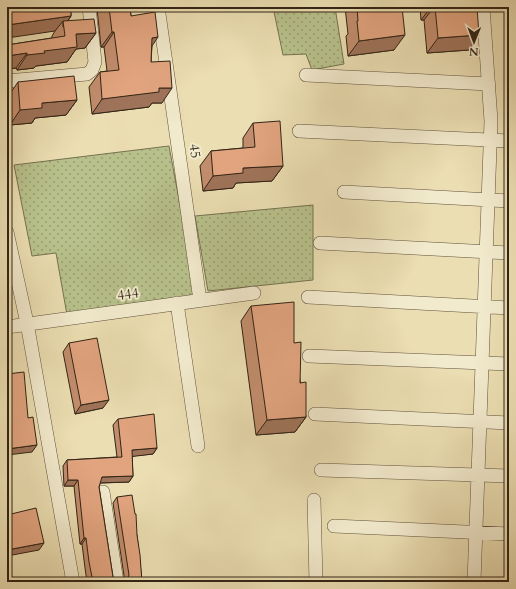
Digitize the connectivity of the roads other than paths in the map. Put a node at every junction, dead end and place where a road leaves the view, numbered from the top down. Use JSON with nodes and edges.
{"nodes":[{"id":1,"x":90,"y":7,"type":"edge"},
{"id":2,"x":158,"y":7,"type":"edge"},
{"id":3,"x":483,"y":7,"type":"edge"},
{"id":4,"x":306,"y":75,"type":"dead end"},
{"id":5,"x":7,"y":81,"type":"edge"},
{"id":6,"x":489,"y":84,"type":"junction"},
{"id":7,"x":299,"y":130,"type":"dead end"},
{"id":8,"x":490,"y":140,"type":"junction"},
{"id":9,"x":509,"y":141,"type":"edge"},
{"id":10,"x":344,"y":192,"type":"dead end"},
{"id":11,"x":488,"y":200,"type":"junction"},
{"id":12,"x":509,"y":201,"type":"edge"},
{"id":13,"x":7,"y":232,"type":"edge"},
{"id":14,"x":320,"y":243,"type":"dead end"},
{"id":15,"x":486,"y":252,"type":"junction"},
{"id":16,"x":509,"y":253,"type":"edge"},
{"id":17,"x":254,"y":293,"type":"dead end"},
{"id":18,"x":308,"y":297,"type":"dead end"},
{"id":19,"x":200,"y":300,"type":"junction"},
{"id":20,"x":177,"y":303,"type":"junction"},
{"id":21,"x":484,"y":306,"type":"junction"},
{"id":22,"x":509,"y":308,"type":"edge"},
{"id":23,"x":27,"y":323,"type":"junction"},
{"id":24,"x":7,"y":327,"type":"edge"},
{"id":25,"x":309,"y":356,"type":"dead end"},
{"id":26,"x":482,"y":364,"type":"junction"},
{"id":27,"x":509,"y":364,"type":"edge"},
{"id":28,"x":315,"y":414,"type":"dead end"},
{"id":29,"x":480,"y":422,"type":"junction"},
{"id":30,"x":509,"y":423,"type":"edge"},
{"id":31,"x":198,"y":446,"type":"dead end"},
{"id":32,"x":321,"y":470,"type":"dead end"},
{"id":33,"x":478,"y":474,"type":"junction"},
{"id":34,"x":509,"y":476,"type":"edge"},
{"id":35,"x":102,"y":492,"type":"dead end"},
{"id":36,"x":314,"y":500,"type":"dead end"},
{"id":37,"x":334,"y":526,"type":"dead end"},
{"id":38,"x":476,"y":532,"type":"junction"},
{"id":39,"x":509,"y":534,"type":"edge"},
{"id":40,"x":73,"y":582,"type":"edge"},
{"id":41,"x":117,"y":582,"type":"edge"},
{"id":42,"x":316,"y":582,"type":"edge"},
{"id":43,"x":474,"y":582,"type":"edge"}],
"edges":[{"from":1,"to":5,"type":"street"},
{"from":2,"to":19,"type":"street","name":"45"},
{"from":3,"to":6,"type":"street"},
{"from":4,"to":6,"type":"street"},
{"from":6,"to":8,"type":"street"},
{"from":7,"to":8,"type":"street"},
{"from":8,"to":9,"type":"street"},
{"from":8,"to":11,"type":"street"},
{"from":10,"to":11,"type":"street"},
{"from":11,"to":12,"type":"street"},
{"from":11,"to":15,"type":"street"},
{"from":13,"to":23,"type":"street"},
{"from":14,"to":15,"type":"street"},
{"from":15,"to":16,"type":"street"},
{"from":15,"to":21,"type":"street"},
{"from":17,"to":19,"type":"street","name":"444"},
{"from":18,"to":21,"type":"street"},
{"from":19,"to":20,"type":"street","name":"444"},
{"from":20,"to":23,"type":"street","name":"444"},
{"from":20,"to":31,"type":"street"},
{"from":21,"to":22,"type":"street"},
{"from":21,"to":26,"type":"street"},
{"from":23,"to":24,"type":"street","name":"444"},
{"from":23,"to":40,"type":"street"},
{"from":25,"to":26,"type":"street"},
{"from":26,"to":27,"type":"street"},
{"from":26,"to":29,"type":"street"},
{"from":28,"to":29,"type":"street"},
{"from":29,"to":30,"type":"street"},
{"from":29,"to":33,"type":"street"},
{"from":32,"to":33,"type":"street"},
{"from":33,"to":34,"type":"street"},
{"from":33,"to":38,"type":"street"},
{"from":35,"to":41,"type":"street"},
{"from":36,"to":42,"type":"street"},
{"from":37,"to":38,"type":"street"},
{"from":38,"to":39,"type":"street"},
{"from":38,"to":43,"type":"street"}]}
